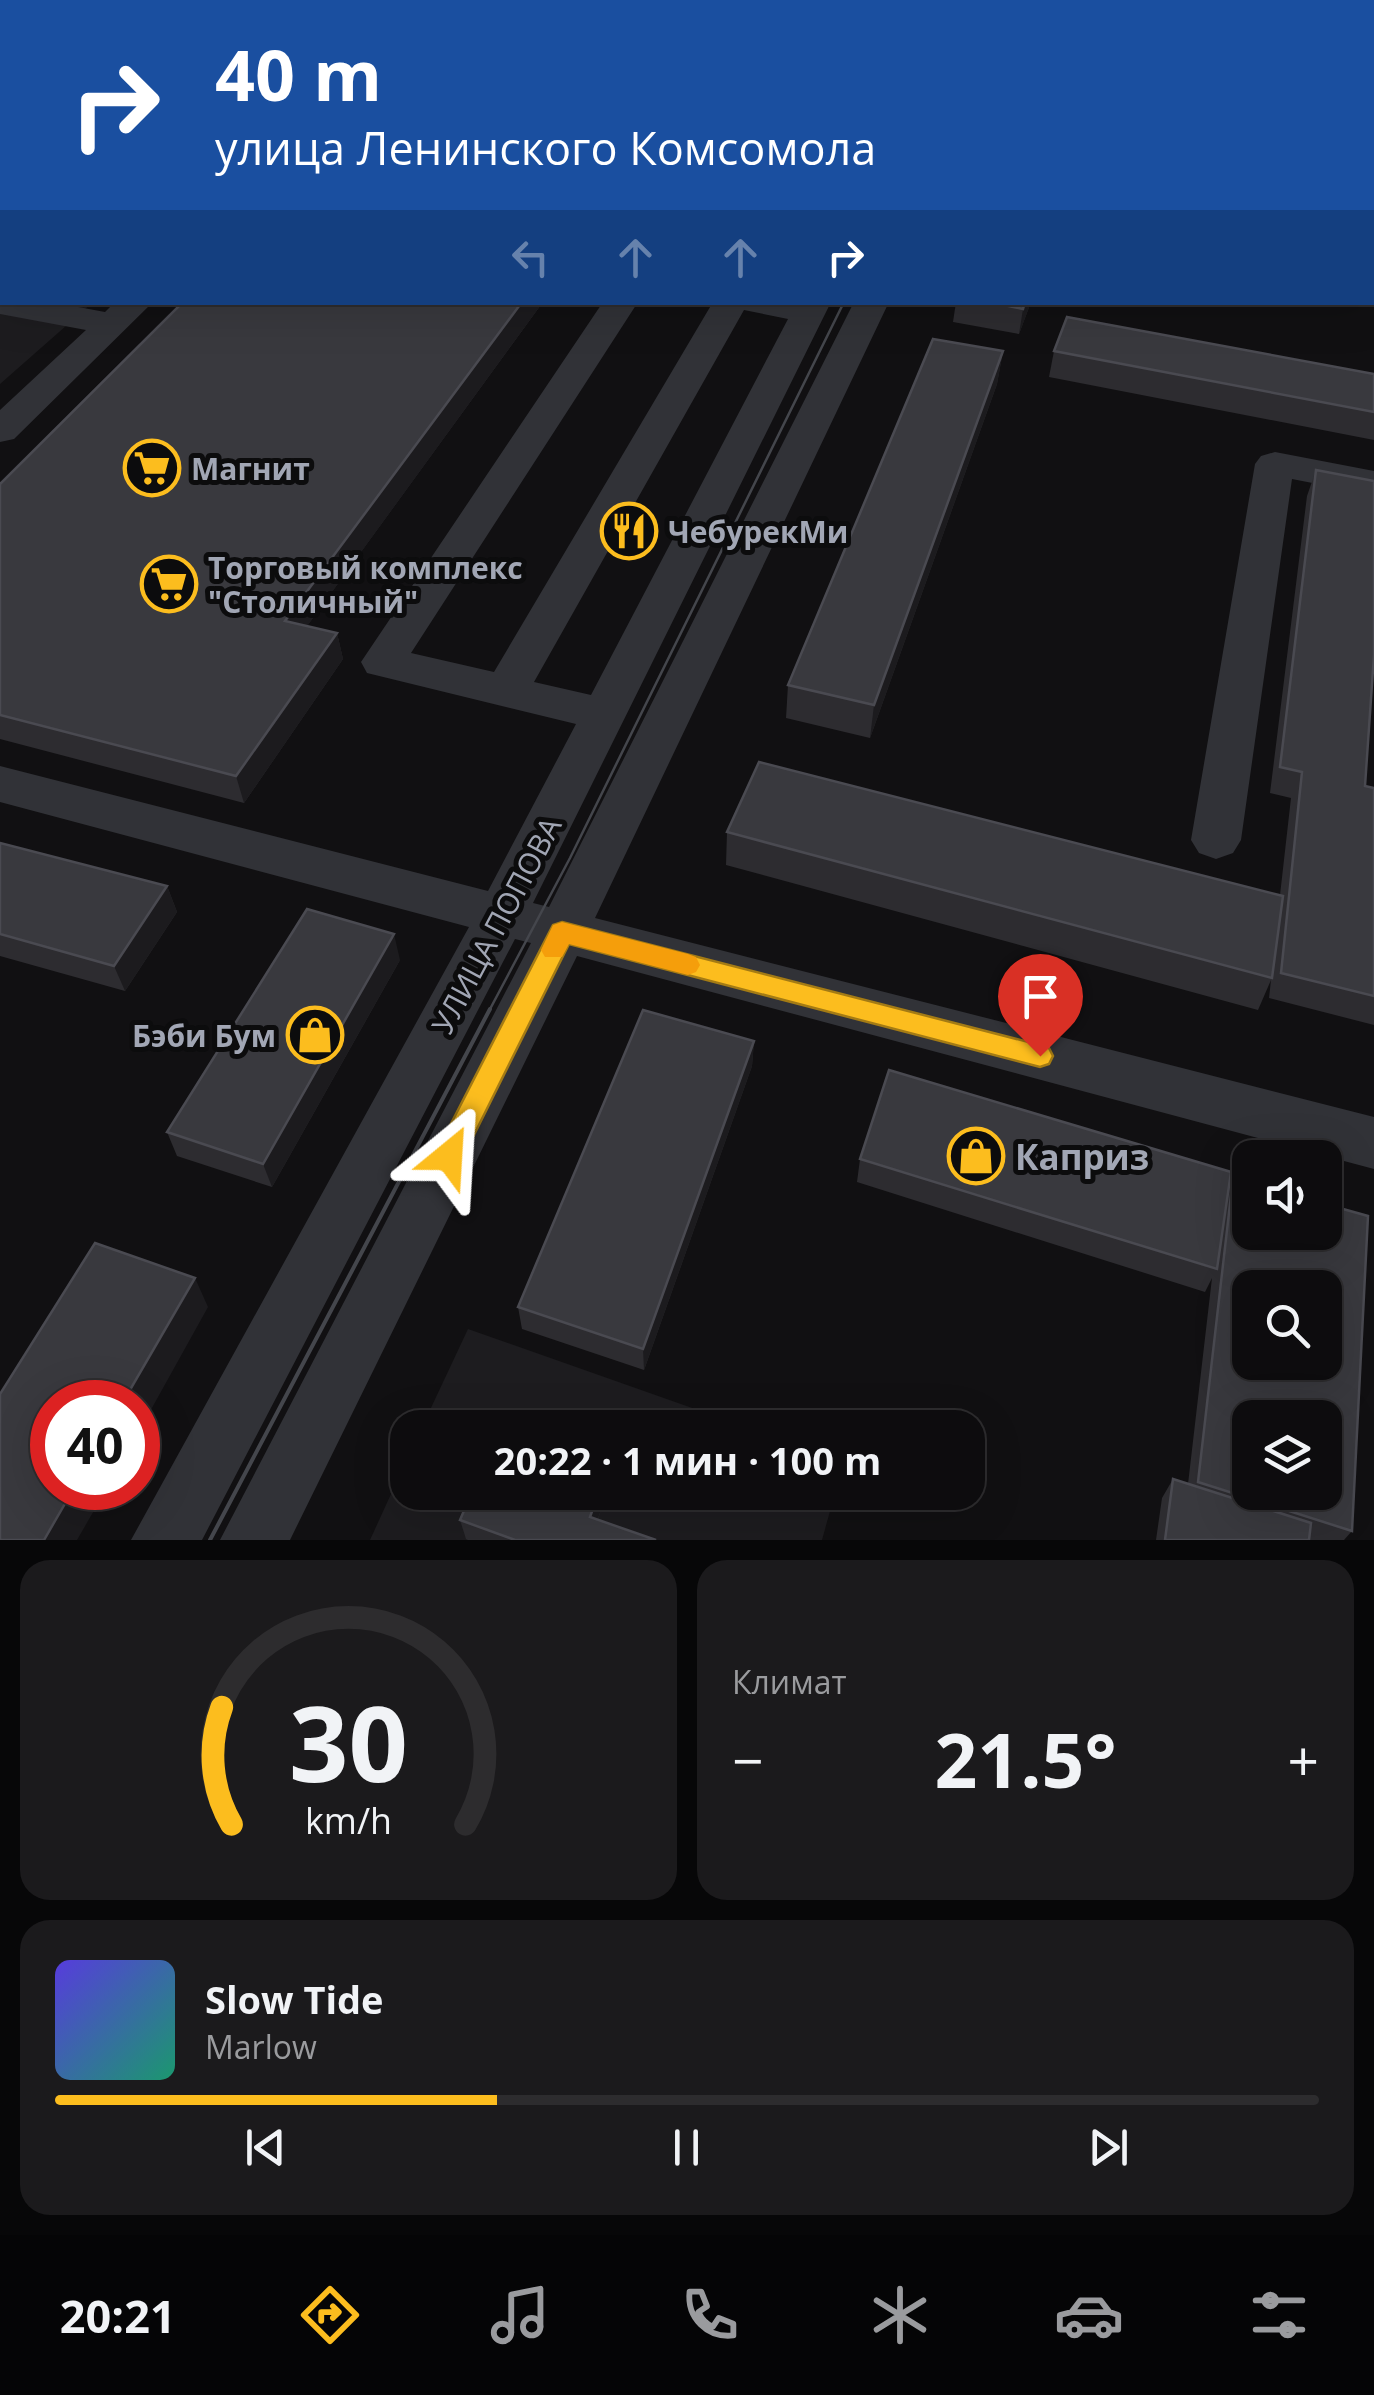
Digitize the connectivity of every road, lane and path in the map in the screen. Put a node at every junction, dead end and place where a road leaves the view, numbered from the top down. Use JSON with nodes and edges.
{"nodes":[{"id":1,"x":14,"y":305,"type":"edge"},
{"id":2,"x":620,"y":305,"type":"edge"},
{"id":3,"x":729,"y":305,"type":"edge"},
{"id":4,"x":871,"y":305,"type":"edge"},
{"id":5,"x":811,"y":307,"type":"edge"},
{"id":6,"x":125,"y":313,"type":"edge"},
{"id":7,"x":0,"y":430,"type":"edge"},
{"id":8,"x":1374,"y":483,"type":"edge"},
{"id":9,"x":506,"y":691,"type":"junction"},
{"id":10,"x":604,"y":714,"type":"junction"},
{"id":11,"x":0,"y":784,"type":"edge"},
{"id":12,"x":1216,"y":840,"type":"dead end"},
{"id":13,"x":502,"y":916,"type":"junction"},
{"id":14,"x":562,"y":932,"type":"junction"},
{"id":15,"x":1374,"y":1142,"type":"edge"},
{"id":16,"x":165,"y":1540,"type":"edge"},
{"id":17,"x":254,"y":1540,"type":"edge"}],
"edges":[{"from":1,"to":6,"type":"street"},
{"from":2,"to":9,"type":"street"},
{"from":3,"to":9,"type":"street"},
{"from":4,"to":14,"type":"street","name":"УЛИЦА ПОПОВА"},
{"from":5,"to":10,"type":"street","name":"УЛИЦА ПОПОВА"},
{"from":6,"to":7,"type":"street"},
{"from":8,"to":12,"type":"street"},
{"from":9,"to":10,"type":"street"},
{"from":10,"to":13,"type":"street","name":"УЛИЦА ПОПОВА"},
{"from":11,"to":13,"type":"street"},
{"from":13,"to":14,"type":"street"},
{"from":13,"to":16,"type":"street","name":"УЛИЦА ПОПОВА"},
{"from":14,"to":15,"type":"street"},
{"from":14,"to":17,"type":"street","name":"УЛИЦА ПОПОВА"}]}
